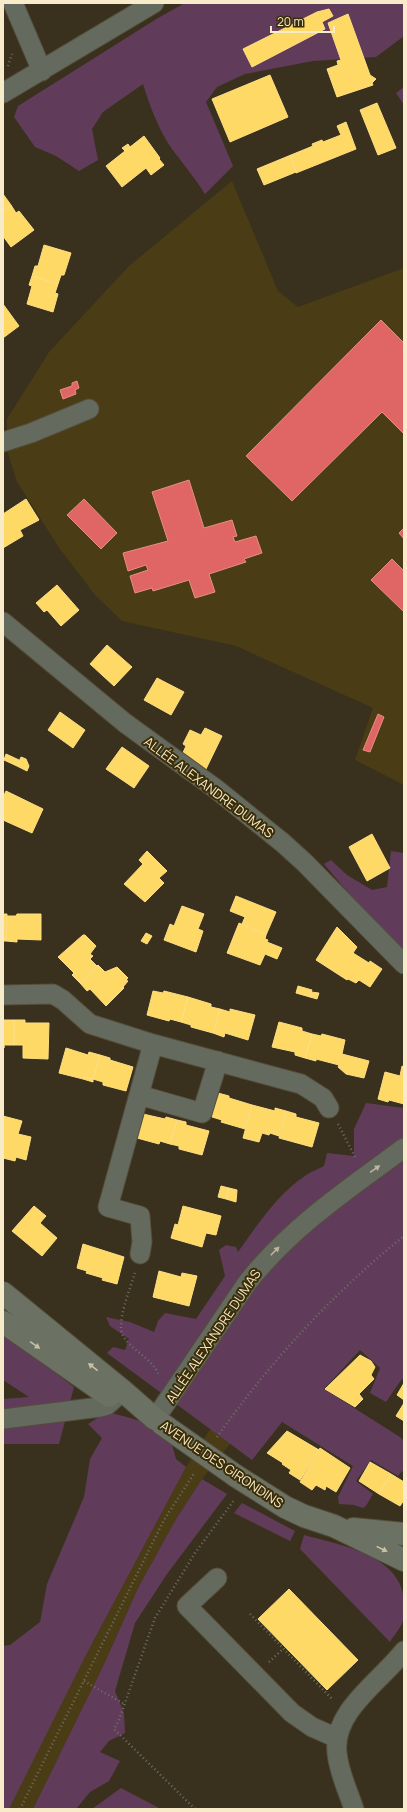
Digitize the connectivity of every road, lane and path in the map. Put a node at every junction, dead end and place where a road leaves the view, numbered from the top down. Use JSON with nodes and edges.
{"nodes":[{"id":1,"x":13,"y":3,"type":"edge"},
{"id":2,"x":154,"y":3,"type":"edge"},
{"id":3,"x":11,"y":49,"type":"dead end"},
{"id":4,"x":42,"y":71,"type":"junction"},
{"id":5,"x":8,"y":90,"type":"edge"},
{"id":6,"x":89,"y":409,"type":"dead end"},
{"id":7,"x":3,"y":442,"type":"edge"},
{"id":8,"x":3,"y":622,"type":"edge"},
{"id":9,"x":404,"y":964,"type":"edge"},
{"id":10,"x":3,"y":995,"type":"edge"},
{"id":11,"x":153,"y":1044,"type":"junction"},
{"id":12,"x":218,"y":1061,"type":"junction"},
{"id":13,"x":139,"y":1095,"type":"junction"},
{"id":14,"x":330,"y":1108,"type":"joint"},
{"id":15,"x":404,"y":1148,"type":"edge"},
{"id":16,"x":366,"y":1176,"type":"junction"},
{"id":17,"x":404,"y":1236,"type":"edge"},
{"id":18,"x":140,"y":1254,"type":"joint"},
{"id":19,"x":3,"y":1293,"type":"edge"},
{"id":20,"x":3,"y":1322,"type":"edge"},
{"id":21,"x":118,"y":1395,"type":"junction"},
{"id":22,"x":161,"y":1417,"type":"junction"},
{"id":23,"x":3,"y":1419,"type":"edge"},
{"id":24,"x":215,"y":1440,"type":"dead end"},
{"id":25,"x":198,"y":1467,"type":"dead end"},
{"id":26,"x":334,"y":1526,"type":"junction"},
{"id":27,"x":404,"y":1534,"type":"edge"},
{"id":28,"x":404,"y":1560,"type":"edge"},
{"id":29,"x":218,"y":1578,"type":"dead end"},
{"id":30,"x":250,"y":1614,"type":"dead end"},
{"id":31,"x":404,"y":1651,"type":"edge"},
{"id":32,"x":84,"y":1681,"type":"junction"},
{"id":33,"x":347,"y":1715,"type":"junction"},
{"id":34,"x":337,"y":1738,"type":"junction"},
{"id":35,"x":20,"y":1809,"type":"edge"},
{"id":36,"x":195,"y":1809,"type":"edge"},
{"id":37,"x":354,"y":1809,"type":"edge"}],
"edges":[{"from":1,"to":4,"type":"street"},
{"from":2,"to":4,"type":"street"},
{"from":3,"to":5,"type":"path"},
{"from":4,"to":5,"type":"street"},
{"from":6,"to":7,"type":"street"},
{"from":8,"to":9,"type":"street","name":"ALLÉE ALEXANDRE DUMAS"},
{"from":10,"to":11,"type":"street"},
{"from":11,"to":12,"type":"street"},
{"from":11,"to":13,"type":"street"},
{"from":12,"to":13,"type":"street"},
{"from":12,"to":14,"type":"street"},
{"from":13,"to":18,"type":"street"},
{"from":14,"to":16,"type":"path"},
{"from":16,"to":15,"type":"street","name":"ALLÉE ALEXANDRE DUMAS","one_way":true},
{"from":22,"to":16,"type":"street","name":"ALLÉE ALEXANDRE DUMAS","one_way":true},
{"from":17,"to":24,"type":"path"},
{"from":18,"to":22,"type":"path"},
{"from":21,"to":19,"type":"main road","name":"AVENUE DES GIRONDINS","one_way":true},
{"from":20,"to":21,"type":"main road","name":"AVENUE DES GIRONDINS","one_way":true},
{"from":21,"to":22,"type":"main road","name":"AVENUE DES GIRONDINS"},
{"from":21,"to":23,"type":"street"},
{"from":22,"to":26,"type":"main road","name":"AVENUE DES GIRONDINS","bridge":true},
{"from":25,"to":32,"type":"path"},
{"from":26,"to":27,"type":"main road","name":"AVENUE DES GIRONDINS"},
{"from":26,"to":28,"type":"main road","name":"AVENUE DES GIRONDINS","one_way":true},
{"from":29,"to":34,"type":"street"},
{"from":30,"to":33,"type":"path"},
{"from":31,"to":33,"type":"street"},
{"from":32,"to":35,"type":"path"},
{"from":32,"to":36,"type":"path"},
{"from":33,"to":34,"type":"street"},
{"from":34,"to":37,"type":"street"}]}
